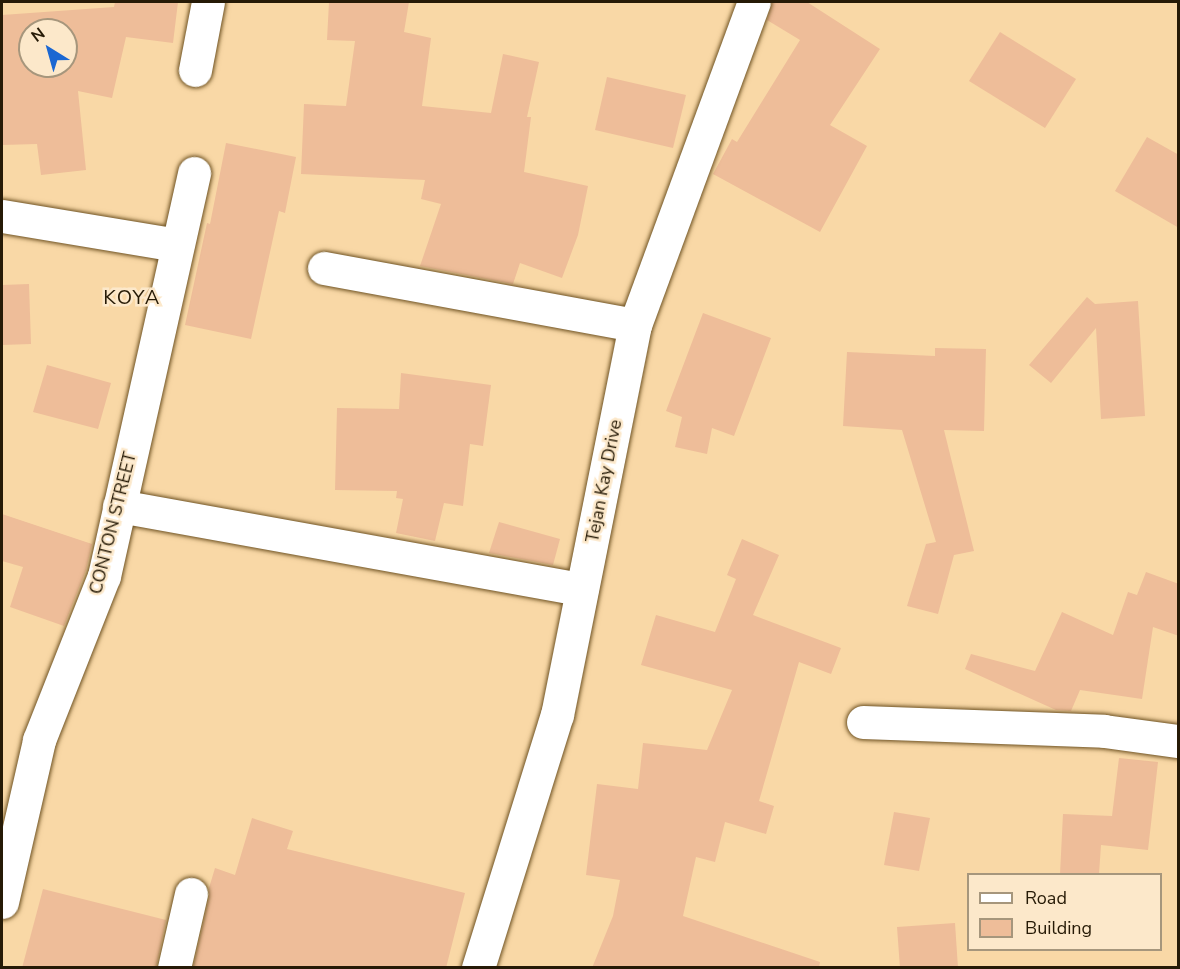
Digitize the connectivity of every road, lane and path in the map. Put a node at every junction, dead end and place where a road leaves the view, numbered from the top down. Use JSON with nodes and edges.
{"nodes":[{"id":1,"x":208,"y":2,"type":"edge"},
{"id":2,"x":754,"y":2,"type":"edge"},
{"id":3,"x":195,"y":70,"type":"dead end"},
{"id":4,"x":194,"y":173,"type":"dead end"},
{"id":5,"x":2,"y":216,"type":"edge"},
{"id":6,"x":177,"y":244,"type":"junction"},
{"id":7,"x":324,"y":268,"type":"dead end"},
{"id":8,"x":635,"y":325,"type":"junction"},
{"id":9,"x":119,"y":506,"type":"junction"},
{"id":10,"x":582,"y":589,"type":"junction"},
{"id":11,"x":863,"y":722,"type":"dead end"},
{"id":12,"x":1179,"y":741,"type":"edge"},
{"id":13,"x":191,"y":894,"type":"dead end"},
{"id":14,"x":2,"y":902,"type":"edge"},
{"id":15,"x":174,"y":968,"type":"edge"},
{"id":16,"x":478,"y":968,"type":"edge"}],
"edges":[{"from":1,"to":3,"type":"street"},
{"from":2,"to":8,"type":"street","name":"Tejan Kay Drive"},
{"from":4,"to":6,"type":"street","name":"CONTON STREET"},
{"from":5,"to":6,"type":"street"},
{"from":6,"to":9,"type":"street","name":"CONTON STREET"},
{"from":7,"to":8,"type":"street"},
{"from":8,"to":10,"type":"street","name":"Tejan Kay Drive"},
{"from":9,"to":10,"type":"street"},
{"from":9,"to":14,"type":"street","name":"CONTON STREET"},
{"from":10,"to":16,"type":"street","name":"Tejan Kay Drive"},
{"from":11,"to":12,"type":"street"},
{"from":13,"to":15,"type":"street"}]}
